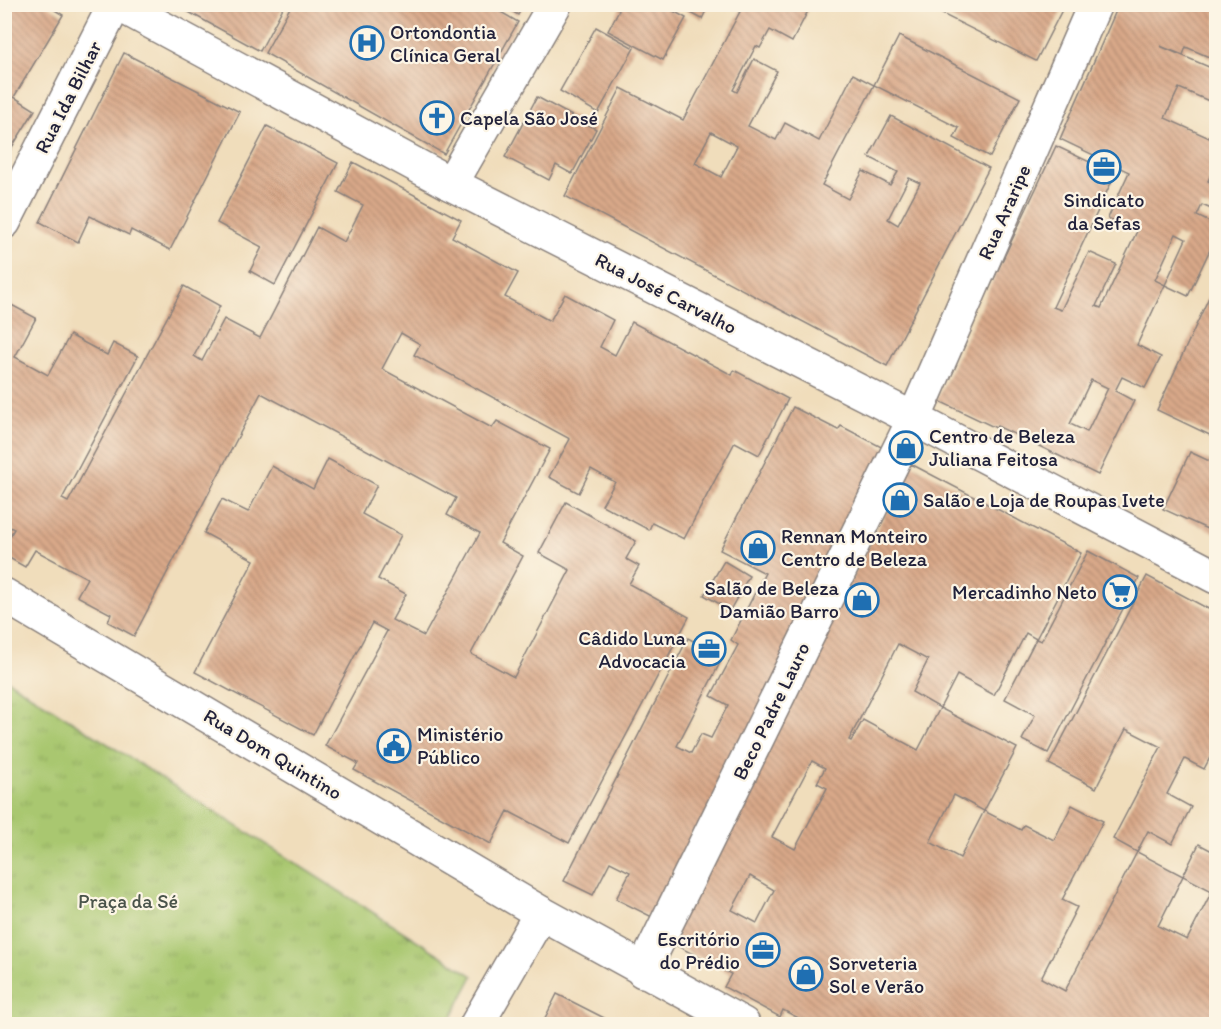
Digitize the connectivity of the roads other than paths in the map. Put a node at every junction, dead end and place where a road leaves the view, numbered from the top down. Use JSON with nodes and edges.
{"nodes":[{"id":1,"x":116,"y":4,"type":"edge"},
{"id":2,"x":555,"y":4,"type":"edge"},
{"id":3,"x":1095,"y":4,"type":"edge"},
{"id":4,"x":451,"y":184,"type":"junction"},
{"id":5,"x":4,"y":222,"type":"edge"},
{"id":6,"x":914,"y":419,"type":"junction"},
{"id":7,"x":1216,"y":577,"type":"edge"},
{"id":8,"x":4,"y":595,"type":"edge"},
{"id":9,"x":541,"y":913,"type":"junction"},
{"id":10,"x":643,"y":971,"type":"junction"},
{"id":11,"x":477,"y":1024,"type":"edge"},
{"id":12,"x":743,"y":1024,"type":"edge"}],
"edges":[{"from":1,"to":4,"type":"street","name":"Rua José Carvalho"},
{"from":1,"to":5,"type":"street","name":"Rua Ida Bilhar"},
{"from":2,"to":4,"type":"street"},
{"from":3,"to":6,"type":"street","name":"Rua Araripe"},
{"from":4,"to":6,"type":"street","name":"Rua José Carvalho"},
{"from":6,"to":7,"type":"street","name":"Rua José Carvalho"},
{"from":6,"to":10,"type":"street","name":"Beco Padre Lauro"},
{"from":8,"to":9,"type":"street","name":"Rua Dom Quintino"},
{"from":9,"to":10,"type":"street","name":"Rua Dom Quintino"},
{"from":9,"to":11,"type":"street"},
{"from":10,"to":12,"type":"street","name":"Rua Dom Quintino"}]}
